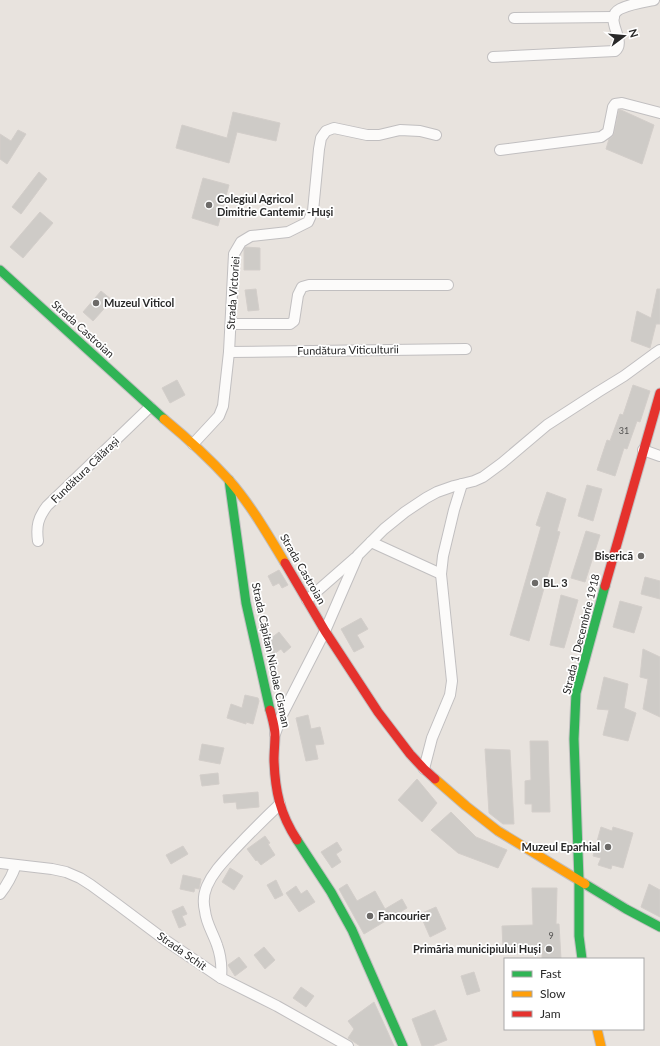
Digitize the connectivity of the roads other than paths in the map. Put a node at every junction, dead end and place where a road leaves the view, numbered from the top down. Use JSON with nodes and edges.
{"nodes":[{"id":1,"x":654,"y":0,"type":"edge"},
{"id":2,"x":614,"y":17,"type":"junction"},
{"id":3,"x":514,"y":18,"type":"dead end"},
{"id":4,"x":493,"y":57,"type":"dead end"},
{"id":5,"x":660,"y":113,"type":"edge"},
{"id":6,"x":436,"y":135,"type":"dead end"},
{"id":7,"x":500,"y":150,"type":"dead end"},
{"id":8,"x":0,"y":270,"type":"edge"},
{"id":9,"x":448,"y":285,"type":"dead end"},
{"id":10,"x":231,"y":324,"type":"junction"},
{"id":11,"x":466,"y":349,"type":"dead end"},
{"id":12,"x":660,"y":350,"type":"edge"},
{"id":13,"x":229,"y":352,"type":"junction"},
{"id":14,"x":660,"y":393,"type":"edge"},
{"id":15,"x":150,"y":407,"type":"junction"},
{"id":16,"x":193,"y":444,"type":"junction"},
{"id":17,"x":643,"y":450,"type":"junction"},
{"id":18,"x":660,"y":456,"type":"edge"},
{"id":19,"x":229,"y":480,"type":"junction"},
{"id":20,"x":462,"y":484,"type":"junction"},
{"id":21,"x":38,"y":541,"type":"dead end"},
{"id":22,"x":371,"y":542,"type":"junction"},
{"id":23,"x":358,"y":555,"type":"junction"},
{"id":24,"x":441,"y":574,"type":"junction"},
{"id":25,"x":307,"y":600,"type":"junction"},
{"id":26,"x":325,"y":631,"type":"junction"},
{"id":27,"x":275,"y":734,"type":"junction"},
{"id":28,"x":424,"y":769,"type":"junction"},
{"id":29,"x":280,"y":804,"type":"junction"},
{"id":30,"x":0,"y":863,"type":"edge"},
{"id":31,"x":16,"y":865,"type":"junction"},
{"id":32,"x":579,"y":880,"type":"junction"},
{"id":33,"x":0,"y":894,"type":"edge"},
{"id":34,"x":660,"y":927,"type":"edge"},
{"id":35,"x":582,"y":958,"type":"edge"},
{"id":36,"x":221,"y":978,"type":"junction"},
{"id":37,"x":597,"y":1030,"type":"edge"},
{"id":38,"x":348,"y":1046,"type":"edge"},
{"id":39,"x":403,"y":1046,"type":"edge"},
{"id":40,"x":601,"y":1046,"type":"edge"}],
"edges":[{"from":1,"to":2,"type":"street"},
{"from":2,"to":3,"type":"street"},
{"from":2,"to":4,"type":"street"},
{"from":5,"to":7,"type":"street"},
{"from":6,"to":10,"type":"street","name":"Strada Victoriei"},
{"from":8,"to":15,"type":"main road","name":"Strada Castroian"},
{"from":9,"to":10,"type":"street"},
{"from":10,"to":13,"type":"street","name":"Strada Victoriei"},
{"from":11,"to":13,"type":"street","name":"Fundătura Viticulturii"},
{"from":12,"to":20,"type":"street"},
{"from":13,"to":16,"type":"street","name":"Strada Victoriei"},
{"from":14,"to":17,"type":"main road","name":"Strada 1 Decembrie 1918"},
{"from":15,"to":16,"type":"main road","name":"Strada Castroian"},
{"from":15,"to":21,"type":"street","name":"Fundătura Călărași"},
{"from":16,"to":19,"type":"main road","name":"Strada Castroian"},
{"from":17,"to":18,"type":"street"},
{"from":17,"to":32,"type":"main road","name":"Strada 1 Decembrie 1918"},
{"from":19,"to":25,"type":"main road","name":"Strada Castroian"},
{"from":19,"to":27,"type":"main road","name":"Strada Căpitan Nicolae Cisman"},
{"from":20,"to":22,"type":"street"},
{"from":20,"to":24,"type":"street"},
{"from":22,"to":23,"type":"street"},
{"from":22,"to":24,"type":"street"},
{"from":23,"to":25,"type":"street"},
{"from":23,"to":26,"type":"street"},
{"from":24,"to":28,"type":"street"},
{"from":25,"to":26,"type":"main road","name":"Strada Castroian"},
{"from":26,"to":27,"type":"street"},
{"from":26,"to":28,"type":"main road","name":"Strada Castroian"},
{"from":27,"to":29,"type":"main road","name":"Strada Căpitan Nicolae Cisman"},
{"from":28,"to":32,"type":"main road","name":"Strada Castroian"},
{"from":29,"to":36,"type":"street"},
{"from":29,"to":39,"type":"main road","name":"Strada Căpitan Nicolae Cisman"},
{"from":30,"to":31,"type":"street","name":"Strada Schit"},
{"from":31,"to":33,"type":"street"},
{"from":31,"to":36,"type":"street","name":"Strada Schit"},
{"from":32,"to":34,"type":"main road","name":"Strada Castroian"},
{"from":32,"to":35,"type":"main road","name":"Strada 1 Decembrie 1918"},
{"from":36,"to":38,"type":"street","name":"Strada Schit"},
{"from":37,"to":40,"type":"main road"}]}
